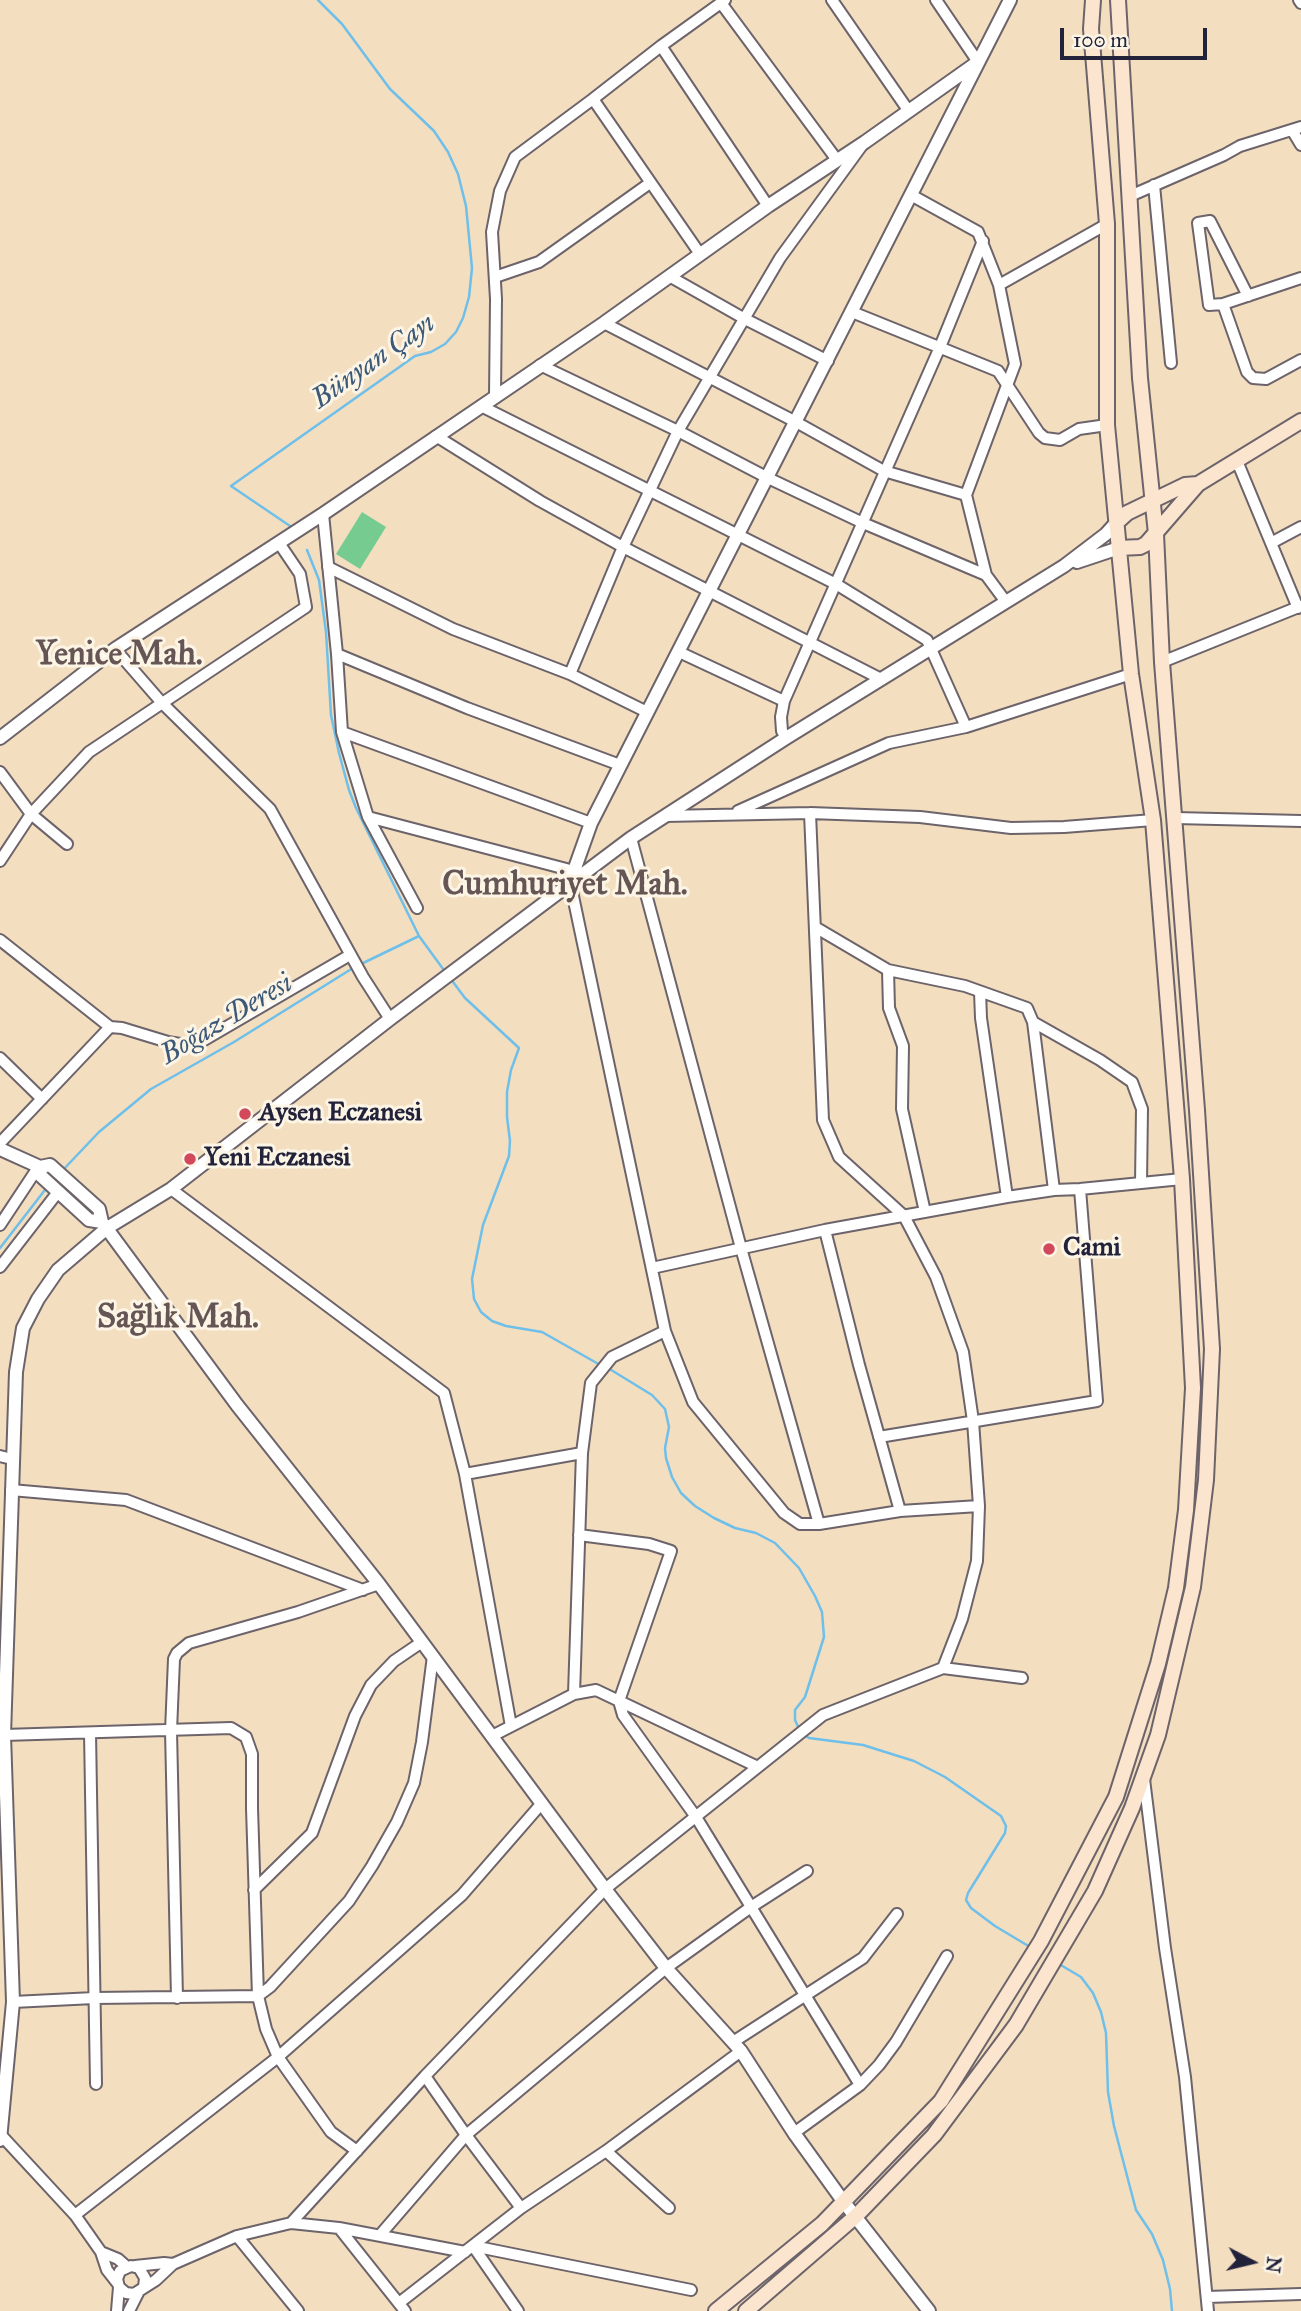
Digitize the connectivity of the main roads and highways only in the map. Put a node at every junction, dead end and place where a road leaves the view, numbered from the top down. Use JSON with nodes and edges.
{"nodes":[{"id":1,"x":1093,"y":0,"type":"edge"},
{"id":2,"x":1118,"y":0,"type":"edge"},
{"id":3,"x":1301,"y":421,"type":"edge"},
{"id":4,"x":1198,"y":484,"type":"junction"},
{"id":5,"x":1153,"y":502,"type":"junction"},
{"id":6,"x":1116,"y":523,"type":"junction"},
{"id":7,"x":1156,"y":534,"type":"junction"},
{"id":8,"x":1119,"y":548,"type":"junction"},
{"id":9,"x":716,"y":2311,"type":"edge"},
{"id":10,"x":746,"y":2311,"type":"edge"}],
"edges":[{"from":1,"to":6,"type":"main road"},
{"from":2,"to":5,"type":"main road"},
{"from":3,"to":4,"type":"main road"},
{"from":4,"to":5,"type":"main road"},
{"from":4,"to":7,"type":"main road"},
{"from":5,"to":6,"type":"main road"},
{"from":5,"to":7,"type":"main road"},
{"from":6,"to":8,"type":"main road"},
{"from":7,"to":8,"type":"main road"},
{"from":7,"to":10,"type":"main road"},
{"from":8,"to":9,"type":"main road"}]}
